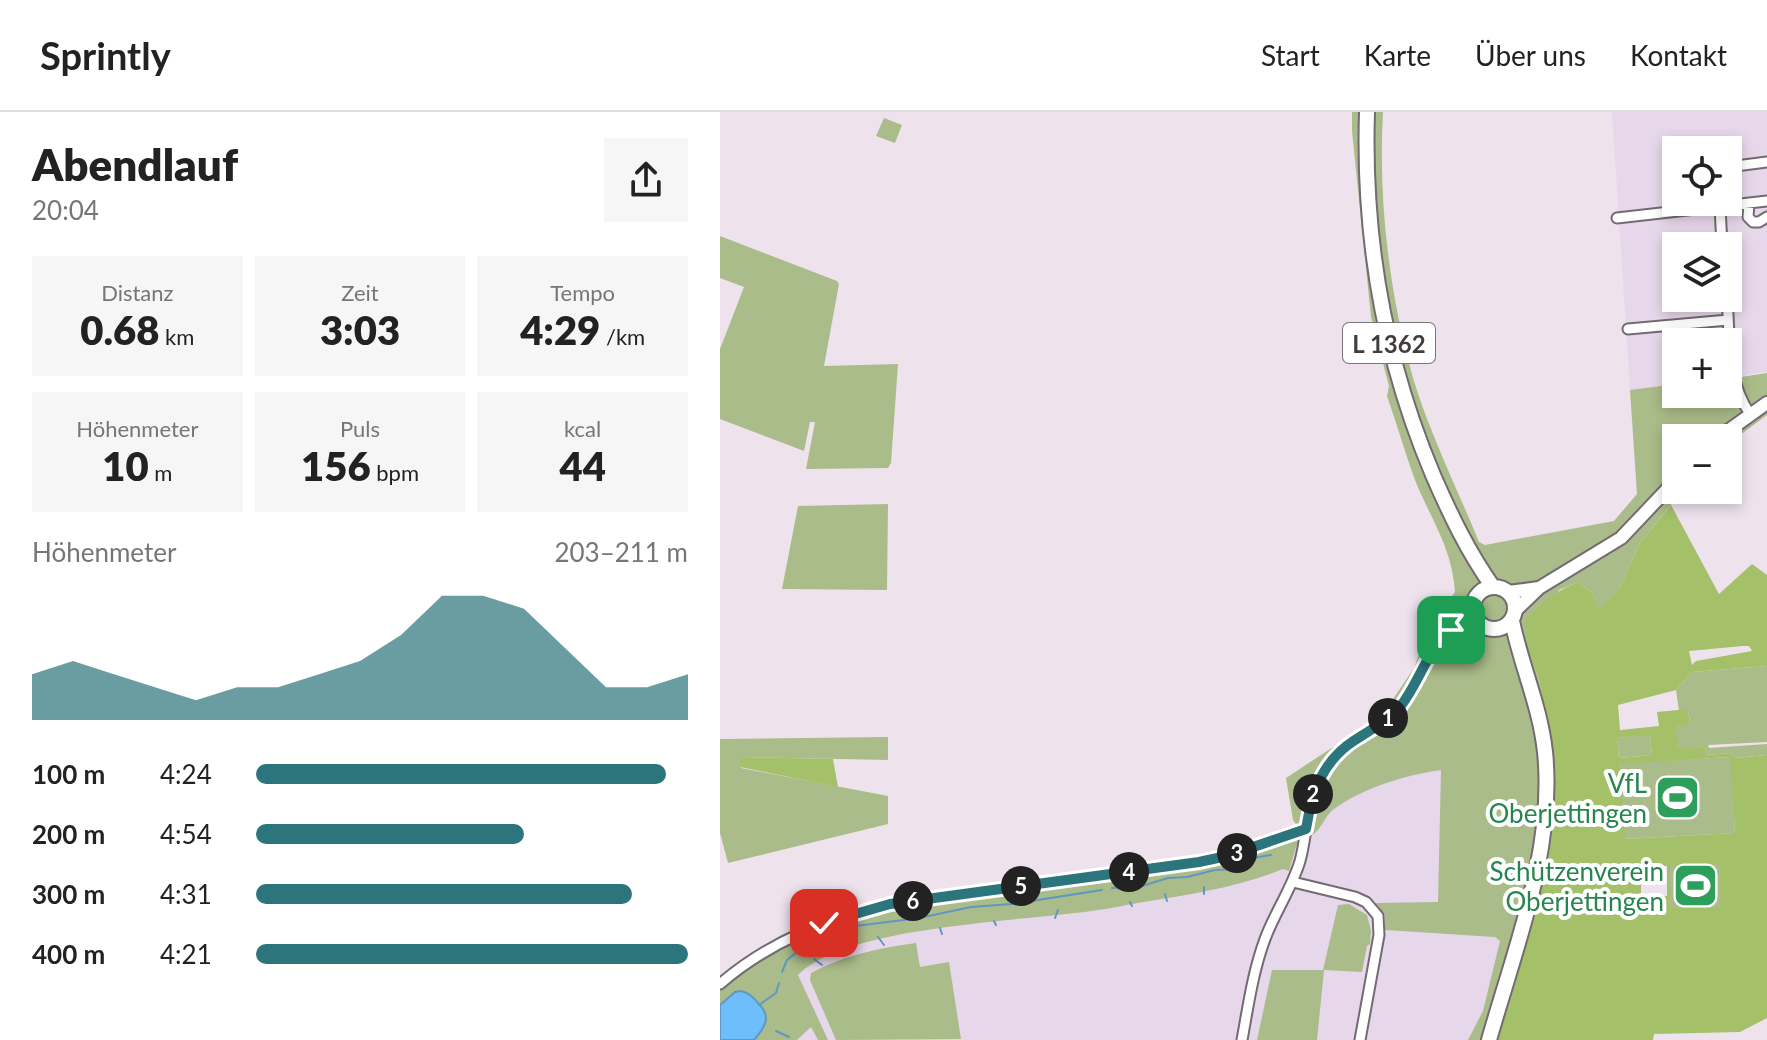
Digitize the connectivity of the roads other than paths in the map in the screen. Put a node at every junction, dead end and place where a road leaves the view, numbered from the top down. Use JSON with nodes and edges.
{"nodes":[{"id":1,"x":1367,"y":112,"type":"edge"},
{"id":2,"x":1767,"y":162,"type":"edge"},
{"id":3,"x":1742,"y":165,"type":"edge"},
{"id":4,"x":1767,"y":201,"type":"edge"},
{"id":5,"x":1749,"y":203,"type":"junction"},
{"id":6,"x":1742,"y":204,"type":"edge"},
{"id":7,"x":1662,"y":213,"type":"edge"},
{"id":8,"x":1767,"y":217,"type":"edge"},
{"id":9,"x":1617,"y":218,"type":"dead end"},
{"id":10,"x":1728,"y":312,"type":"edge"},
{"id":11,"x":1728,"y":320,"type":"junction"},
{"id":12,"x":1628,"y":329,"type":"dead end"},
{"id":13,"x":1767,"y":403,"type":"edge"},
{"id":14,"x":1750,"y":414,"type":"junction"},
{"id":15,"x":1737,"y":424,"type":"edge"},
{"id":16,"x":1662,"y":495,"type":"edge"},
{"id":17,"x":1473,"y":559,"type":"junction"},
{"id":18,"x":1539,"y":588,"type":"junction"},
{"id":19,"x":1501,"y":590,"type":"junction"},
{"id":20,"x":1478,"y":594,"type":"junction"},
{"id":21,"x":1473,"y":610,"type":"junction"},
{"id":22,"x":1514,"y":615,"type":"junction"},
{"id":23,"x":1481,"y":625,"type":"junction"},
{"id":24,"x":1451,"y":630,"type":"junction"},
{"id":25,"x":1496,"y":630,"type":"junction"},
{"id":26,"x":1518,"y":654,"type":"junction"},
{"id":27,"x":1306,"y":829,"type":"junction"},
{"id":28,"x":1293,"y":882,"type":"junction"},
{"id":29,"x":720,"y":984,"type":"edge"},
{"id":30,"x":1361,"y":1038,"type":"edge"},
{"id":31,"x":1242,"y":1040,"type":"edge"},
{"id":32,"x":1489,"y":1040,"type":"edge"}],
"edges":[{"from":1,"to":17,"type":"main road","number":"L 1362"},
{"from":2,"to":3,"type":"street"},
{"from":4,"to":5,"type":"street"},
{"from":5,"to":6,"type":"street"},
{"from":5,"to":8,"type":"street"},
{"from":7,"to":9,"type":"street"},
{"from":10,"to":11,"type":"street"},
{"from":11,"to":12,"type":"street"},
{"from":11,"to":14,"type":"street"},
{"from":13,"to":14,"type":"street"},
{"from":14,"to":15,"type":"street"},
{"from":16,"to":18,"type":"street"},
{"from":17,"to":19,"type":"main road","number":"L 1362"},
{"from":17,"to":20,"type":"main road","number":"L 1362"},
{"from":18,"to":19,"type":"street"},
{"from":18,"to":22,"type":"street"},
{"from":19,"to":20,"type":"main road"},
{"from":19,"to":22,"type":"main road"},
{"from":20,"to":21,"type":"main road"},
{"from":21,"to":23,"type":"main road"},
{"from":21,"to":24,"type":"street"},
{"from":22,"to":25,"type":"main road"},
{"from":22,"to":26,"type":"main road"},
{"from":23,"to":24,"type":"street"},
{"from":23,"to":25,"type":"main road"},
{"from":24,"to":27,"type":"street"},
{"from":25,"to":26,"type":"main road"},
{"from":26,"to":32,"type":"main road"},
{"from":27,"to":28,"type":"street"},
{"from":27,"to":29,"type":"street"},
{"from":28,"to":30,"type":"street"},
{"from":28,"to":31,"type":"street"}]}
